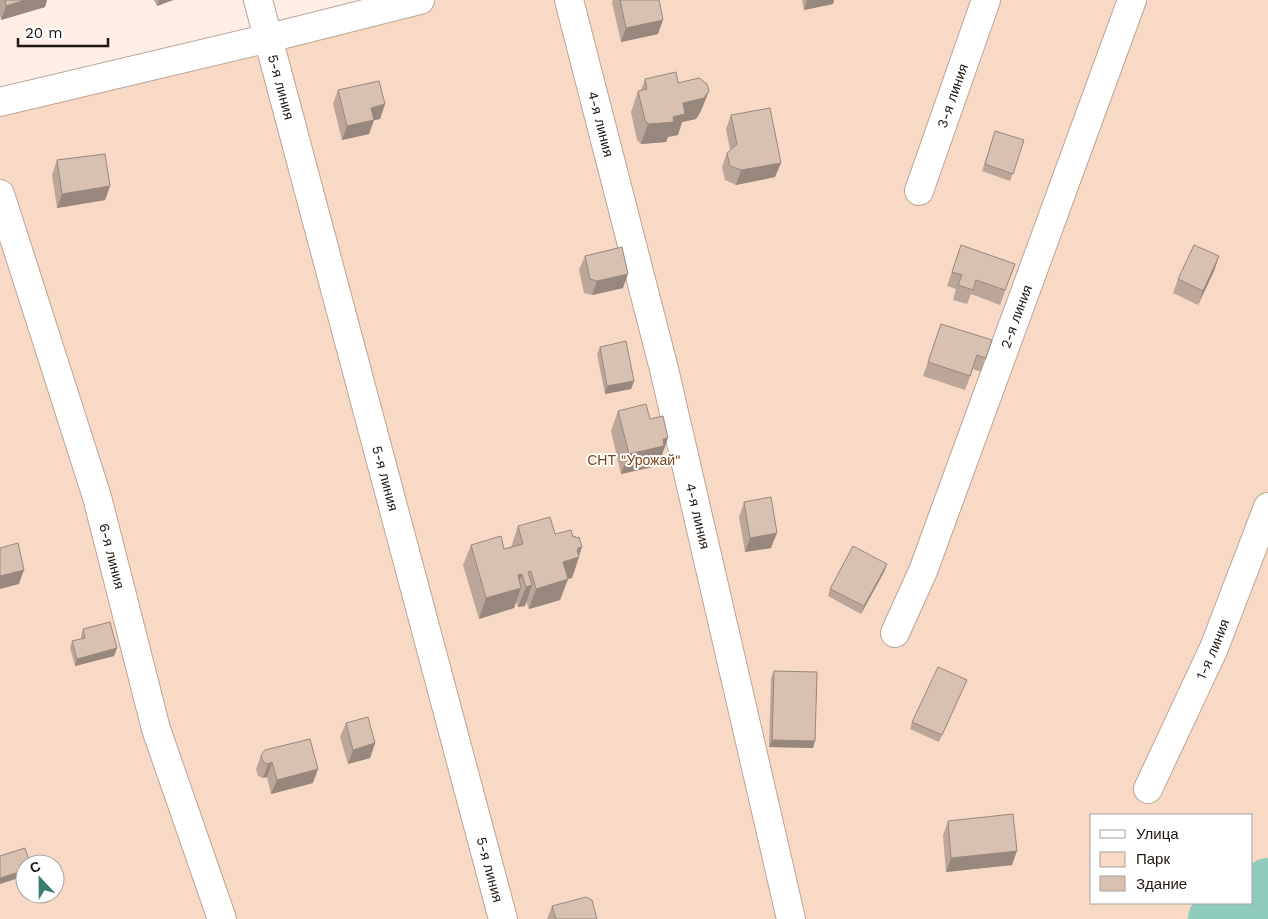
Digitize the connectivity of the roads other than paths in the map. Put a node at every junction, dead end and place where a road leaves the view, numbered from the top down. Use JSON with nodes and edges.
{"nodes":[{"id":1,"x":258,"y":0,"type":"edge"},
{"id":2,"x":420,"y":0,"type":"edge"},
{"id":3,"x":569,"y":0,"type":"edge"},
{"id":4,"x":986,"y":0,"type":"edge"},
{"id":5,"x":1132,"y":0,"type":"edge"},
{"id":6,"x":269,"y":38,"type":"junction"},
{"id":7,"x":0,"y":102,"type":"edge"},
{"id":8,"x":919,"y":191,"type":"dead end"},
{"id":9,"x":0,"y":194,"type":"edge"},
{"id":10,"x":1268,"y":507,"type":"edge"},
{"id":11,"x":895,"y":633,"type":"dead end"},
{"id":12,"x":1148,"y":789,"type":"dead end"},
{"id":13,"x":222,"y":919,"type":"edge"},
{"id":14,"x":504,"y":919,"type":"edge"},
{"id":15,"x":791,"y":919,"type":"edge"}],
"edges":[{"from":1,"to":6,"type":"street","name":"5-я линия"},
{"from":2,"to":6,"type":"street"},
{"from":3,"to":15,"type":"street","name":"4-я линия"},
{"from":4,"to":8,"type":"street","name":"3-я линия"},
{"from":5,"to":11,"type":"street","name":"2-я линия"},
{"from":6,"to":7,"type":"street"},
{"from":6,"to":14,"type":"street","name":"5-я линия"},
{"from":9,"to":13,"type":"street","name":"6-я линия"},
{"from":10,"to":12,"type":"street","name":"1-я линия"}]}
